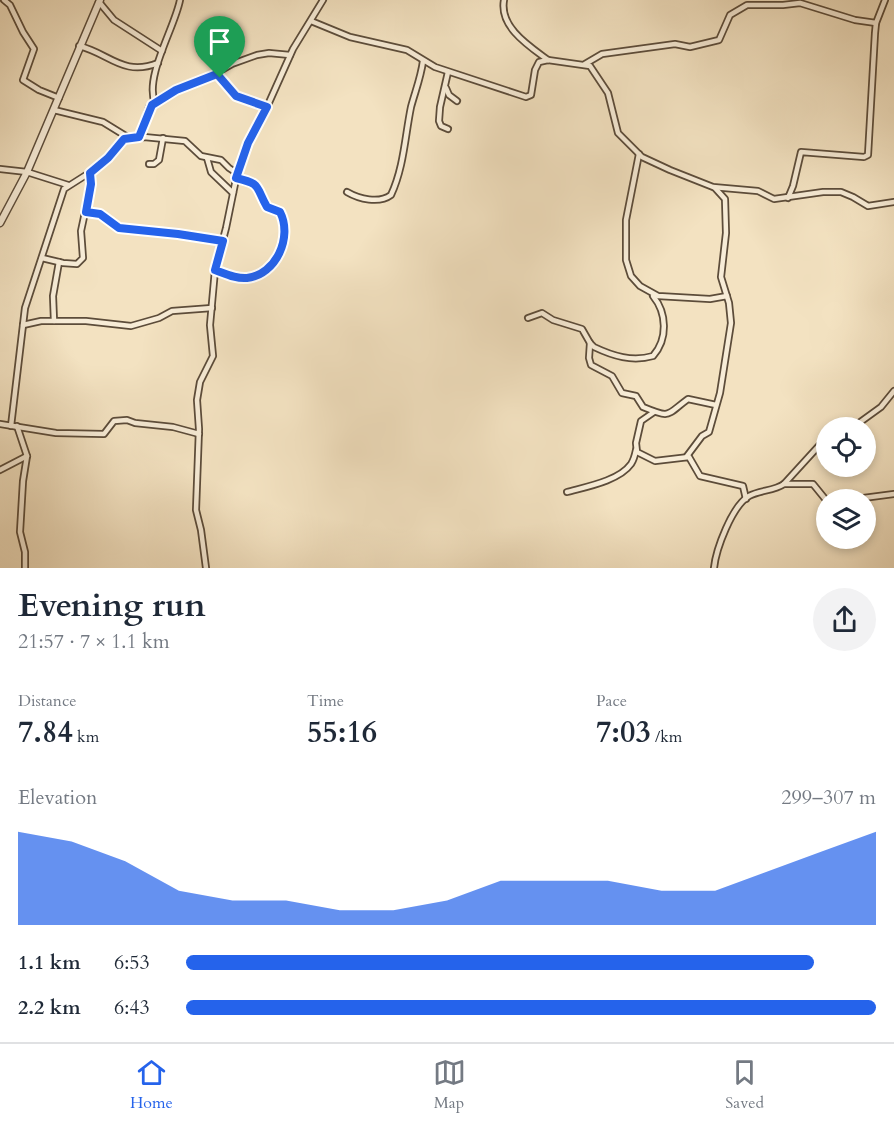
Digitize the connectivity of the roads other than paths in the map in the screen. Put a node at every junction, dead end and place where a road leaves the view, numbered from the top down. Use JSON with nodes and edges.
{"nodes":[{"id":1,"x":4,"y":0,"type":"edge"},
{"id":2,"x":180,"y":0,"type":"edge"},
{"id":3,"x":323,"y":0,"type":"edge"},
{"id":4,"x":504,"y":0,"type":"edge"},
{"id":5,"x":885,"y":0,"type":"edge"},
{"id":6,"x":99,"y":1,"type":"edge"},
{"id":7,"x":798,"y":1,"type":"edge"},
{"id":8,"x":311,"y":21,"type":"junction"},
{"id":9,"x":876,"y":23,"type":"junction"},
{"id":10,"x":80,"y":46,"type":"junction"},
{"id":11,"x":162,"y":51,"type":"junction"},
{"id":12,"x":290,"y":55,"type":"junction"},
{"id":13,"x":548,"y":60,"type":"junction"},
{"id":14,"x":423,"y":61,"type":"junction"},
{"id":15,"x":158,"y":63,"type":"junction"},
{"id":16,"x":585,"y":64,"type":"junction"},
{"id":17,"x":448,"y":72,"type":"junction"},
{"id":18,"x":217,"y":74,"type":"junction"},
{"id":19,"x":446,"y":88,"type":"junction"},
{"id":20,"x":59,"y":98,"type":"junction"},
{"id":21,"x":457,"y":101,"type":"dead end"},
{"id":22,"x":155,"y":103,"type":"junction"},
{"id":23,"x":267,"y":107,"type":"junction"},
{"id":24,"x":54,"y":110,"type":"junction"},
{"id":25,"x":448,"y":129,"type":"dead end"},
{"id":26,"x":139,"y":137,"type":"junction"},
{"id":27,"x":129,"y":138,"type":"junction"},
{"id":28,"x":163,"y":138,"type":"junction"},
{"id":29,"x":639,"y":154,"type":"junction"},
{"id":30,"x":207,"y":158,"type":"junction"},
{"id":31,"x":149,"y":164,"type":"dead end"},
{"id":32,"x":0,"y":169,"type":"edge"},
{"id":33,"x":27,"y":172,"type":"junction"},
{"id":34,"x":90,"y":173,"type":"junction"},
{"id":35,"x":237,"y":176,"type":"junction"},
{"id":36,"x":69,"y":185,"type":"junction"},
{"id":37,"x":713,"y":187,"type":"junction"},
{"id":38,"x":346,"y":192,"type":"dead end"},
{"id":39,"x":233,"y":193,"type":"junction"},
{"id":40,"x":788,"y":198,"type":"junction"},
{"id":41,"x":894,"y":202,"type":"edge"},
{"id":42,"x":86,"y":212,"type":"junction"},
{"id":43,"x":0,"y":224,"type":"edge"},
{"id":44,"x":223,"y":241,"type":"junction"},
{"id":45,"x":42,"y":258,"type":"junction"},
{"id":46,"x":58,"y":262,"type":"junction"},
{"id":47,"x":215,"y":270,"type":"junction"},
{"id":48,"x":651,"y":294,"type":"junction"},
{"id":49,"x":727,"y":296,"type":"junction"},
{"id":50,"x":212,"y":308,"type":"junction"},
{"id":51,"x":528,"y":318,"type":"dead end"},
{"id":52,"x":54,"y":321,"type":"junction"},
{"id":53,"x":23,"y":325,"type":"junction"},
{"id":54,"x":590,"y":343,"type":"junction"},
{"id":55,"x":894,"y":391,"type":"edge"},
{"id":56,"x":716,"y":405,"type":"junction"},
{"id":57,"x":654,"y":412,"type":"junction"},
{"id":58,"x":867,"y":417,"type":"edge"},
{"id":59,"x":0,"y":424,"type":"edge"},
{"id":60,"x":14,"y":426,"type":"junction"},
{"id":61,"x":199,"y":434,"type":"junction"},
{"id":62,"x":816,"y":449,"type":"edge"},
{"id":63,"x":636,"y":450,"type":"junction"},
{"id":64,"x":27,"y":456,"type":"junction"},
{"id":65,"x":687,"y":456,"type":"junction"},
{"id":66,"x":0,"y":470,"type":"edge"},
{"id":67,"x":784,"y":484,"type":"junction"},
{"id":68,"x":817,"y":489,"type":"edge"},
{"id":69,"x":567,"y":492,"type":"dead end"},
{"id":70,"x":894,"y":494,"type":"edge"},
{"id":71,"x":876,"y":496,"type":"edge"},
{"id":72,"x":746,"y":499,"type":"junction"},
{"id":73,"x":25,"y":568,"type":"edge"},
{"id":74,"x":206,"y":568,"type":"edge"},
{"id":75,"x":714,"y":568,"type":"edge"}],
"edges":[{"from":1,"to":20,"type":"street"},
{"from":2,"to":11,"type":"street"},
{"from":3,"to":8,"type":"street"},
{"from":4,"to":13,"type":"street"},
{"from":5,"to":9,"type":"street"},
{"from":6,"to":10,"type":"street"},
{"from":6,"to":11,"type":"street"},
{"from":7,"to":9,"type":"street"},
{"from":7,"to":16,"type":"street"},
{"from":8,"to":12,"type":"street"},
{"from":8,"to":14,"type":"street"},
{"from":9,"to":40,"type":"street"},
{"from":10,"to":15,"type":"street"},
{"from":10,"to":20,"type":"street"},
{"from":11,"to":15,"type":"street"},
{"from":12,"to":18,"type":"street"},
{"from":12,"to":23,"type":"street"},
{"from":13,"to":16,"type":"street"},
{"from":13,"to":17,"type":"street"},
{"from":14,"to":17,"type":"street"},
{"from":14,"to":38,"type":"street"},
{"from":15,"to":22,"type":"street"},
{"from":16,"to":29,"type":"street"},
{"from":17,"to":19,"type":"street"},
{"from":18,"to":22,"type":"street"},
{"from":18,"to":23,"type":"street"},
{"from":19,"to":21,"type":"street"},
{"from":19,"to":25,"type":"street"},
{"from":20,"to":24,"type":"street"},
{"from":22,"to":26,"type":"street"},
{"from":23,"to":35,"type":"street"},
{"from":24,"to":27,"type":"street"},
{"from":24,"to":33,"type":"street"},
{"from":26,"to":27,"type":"street"},
{"from":26,"to":28,"type":"street"},
{"from":27,"to":34,"type":"street"},
{"from":28,"to":30,"type":"street"},
{"from":28,"to":31,"type":"street"},
{"from":29,"to":37,"type":"street"},
{"from":29,"to":48,"type":"street"},
{"from":30,"to":35,"type":"street"},
{"from":30,"to":39,"type":"street"},
{"from":32,"to":33,"type":"street"},
{"from":33,"to":36,"type":"street"},
{"from":33,"to":43,"type":"street"},
{"from":34,"to":36,"type":"street"},
{"from":34,"to":42,"type":"street"},
{"from":35,"to":39,"type":"street"},
{"from":35,"to":47,"type":"street"},
{"from":36,"to":45,"type":"street"},
{"from":37,"to":40,"type":"street"},
{"from":37,"to":49,"type":"street"},
{"from":39,"to":44,"type":"street"},
{"from":40,"to":41,"type":"street"},
{"from":42,"to":44,"type":"street"},
{"from":42,"to":46,"type":"street"},
{"from":44,"to":47,"type":"street"},
{"from":45,"to":46,"type":"street"},
{"from":45,"to":53,"type":"street"},
{"from":46,"to":52,"type":"street"},
{"from":47,"to":50,"type":"street"},
{"from":48,"to":49,"type":"street"},
{"from":48,"to":54,"type":"street"},
{"from":49,"to":56,"type":"street"},
{"from":50,"to":52,"type":"street"},
{"from":50,"to":61,"type":"street"},
{"from":51,"to":54,"type":"street"},
{"from":52,"to":53,"type":"street"},
{"from":53,"to":60,"type":"street"},
{"from":54,"to":57,"type":"street"},
{"from":55,"to":58,"type":"street"},
{"from":56,"to":57,"type":"street"},
{"from":56,"to":65,"type":"street"},
{"from":57,"to":63,"type":"street"},
{"from":59,"to":60,"type":"street"},
{"from":60,"to":61,"type":"street"},
{"from":60,"to":64,"type":"street"},
{"from":61,"to":74,"type":"street"},
{"from":62,"to":67,"type":"street"},
{"from":63,"to":65,"type":"street"},
{"from":63,"to":69,"type":"street"},
{"from":64,"to":66,"type":"street"},
{"from":64,"to":73,"type":"street"},
{"from":65,"to":72,"type":"street"},
{"from":67,"to":68,"type":"street"},
{"from":67,"to":72,"type":"street"},
{"from":70,"to":71,"type":"street"},
{"from":72,"to":75,"type":"street"}]}
